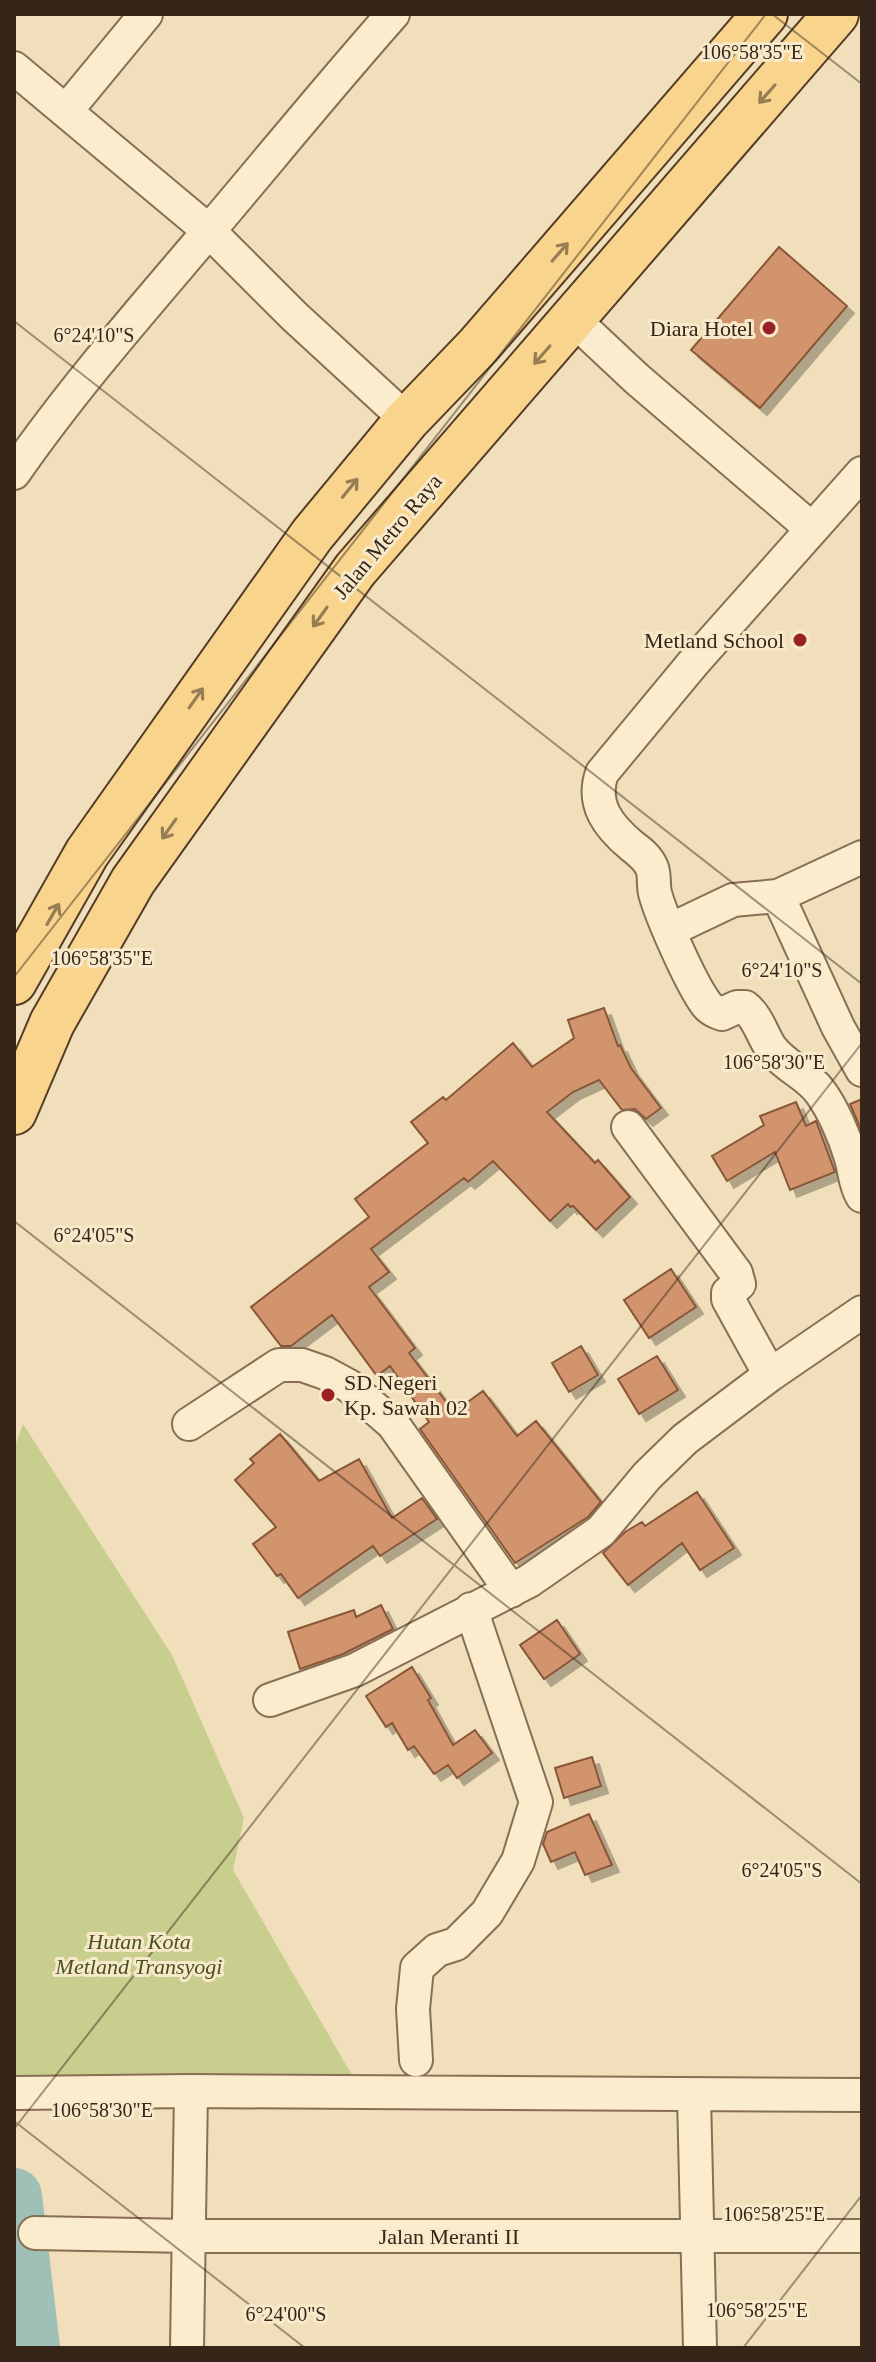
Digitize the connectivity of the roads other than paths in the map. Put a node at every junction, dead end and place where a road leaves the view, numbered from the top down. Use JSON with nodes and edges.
{"nodes":[{"id":1,"x":146,"y":14,"type":"edge"},
{"id":2,"x":393,"y":14,"type":"edge"},
{"id":3,"x":765,"y":14,"type":"edge"},
{"id":4,"x":836,"y":14,"type":"edge"},
{"id":5,"x":14,"y":68,"type":"edge"},
{"id":6,"x":66,"y":111,"type":"junction"},
{"id":7,"x":209,"y":231,"type":"junction"},
{"id":8,"x":573,"y":319,"type":"junction"},
{"id":9,"x":407,"y":420,"type":"junction"},
{"id":10,"x":14,"y":473,"type":"edge"},
{"id":11,"x":862,"y":473,"type":"edge"},
{"id":12,"x":812,"y":529,"type":"junction"},
{"id":13,"x":862,"y":857,"type":"edge"},
{"id":14,"x":778,"y":896,"type":"junction"},
{"id":15,"x":670,"y":930,"type":"junction"},
{"id":16,"x":14,"y":982,"type":"edge"},
{"id":17,"x":862,"y":1070,"type":"edge"},
{"id":18,"x":14,"y":1112,"type":"edge"},
{"id":19,"x":628,"y":1127,"type":"dead end"},
{"id":20,"x":862,"y":1196,"type":"edge"},
{"id":21,"x":862,"y":1312,"type":"edge"},
{"id":22,"x":770,"y":1375,"type":"junction"},
{"id":23,"x":189,"y":1424,"type":"dead end"},
{"id":24,"x":511,"y":1591,"type":"junction"},
{"id":25,"x":471,"y":1609,"type":"junction"},
{"id":26,"x":270,"y":1700,"type":"dead end"},
{"id":27,"x":416,"y":2060,"type":"dead end"},
{"id":28,"x":191,"y":2091,"type":"junction"},
{"id":29,"x":17,"y":2093,"type":"dead end"},
{"id":30,"x":862,"y":2095,"type":"edge"},
{"id":31,"x":694,"y":2096,"type":"junction"},
{"id":32,"x":35,"y":2233,"type":"dead end"},
{"id":33,"x":189,"y":2236,"type":"junction"},
{"id":34,"x":698,"y":2236,"type":"junction"},
{"id":35,"x":862,"y":2236,"type":"edge"},
{"id":36,"x":187,"y":2348,"type":"edge"},
{"id":37,"x":700,"y":2348,"type":"edge"}],
"edges":[{"from":1,"to":6,"type":"street"},
{"from":2,"to":7,"type":"street"},
{"from":9,"to":3,"type":"main road","one_way":true},
{"from":4,"to":8,"type":"main road","name":"Jalan Metro Raya","one_way":true},
{"from":5,"to":6,"type":"street"},
{"from":6,"to":7,"type":"street"},
{"from":7,"to":9,"type":"street"},
{"from":7,"to":10,"type":"street"},
{"from":8,"to":12,"type":"street"},
{"from":8,"to":18,"type":"main road","name":"Jalan Metro Raya","one_way":true},
{"from":16,"to":9,"type":"main road","one_way":true},
{"from":11,"to":12,"type":"street"},
{"from":12,"to":15,"type":"street"},
{"from":13,"to":14,"type":"street"},
{"from":14,"to":15,"type":"street"},
{"from":14,"to":17,"type":"street"},
{"from":15,"to":20,"type":"street"},
{"from":19,"to":22,"type":"street"},
{"from":21,"to":22,"type":"street"},
{"from":22,"to":24,"type":"street"},
{"from":23,"to":24,"type":"street"},
{"from":24,"to":25,"type":"street"},
{"from":25,"to":26,"type":"street"},
{"from":25,"to":27,"type":"street"},
{"from":28,"to":29,"type":"street"},
{"from":28,"to":31,"type":"street"},
{"from":28,"to":33,"type":"street"},
{"from":30,"to":31,"type":"street"},
{"from":31,"to":34,"type":"street"},
{"from":32,"to":33,"type":"street","name":"Jalan Meranti II"},
{"from":33,"to":34,"type":"street","name":"Jalan Meranti II"},
{"from":33,"to":36,"type":"street"},
{"from":34,"to":35,"type":"street","name":"Jalan Meranti II"},
{"from":34,"to":37,"type":"street"}]}
